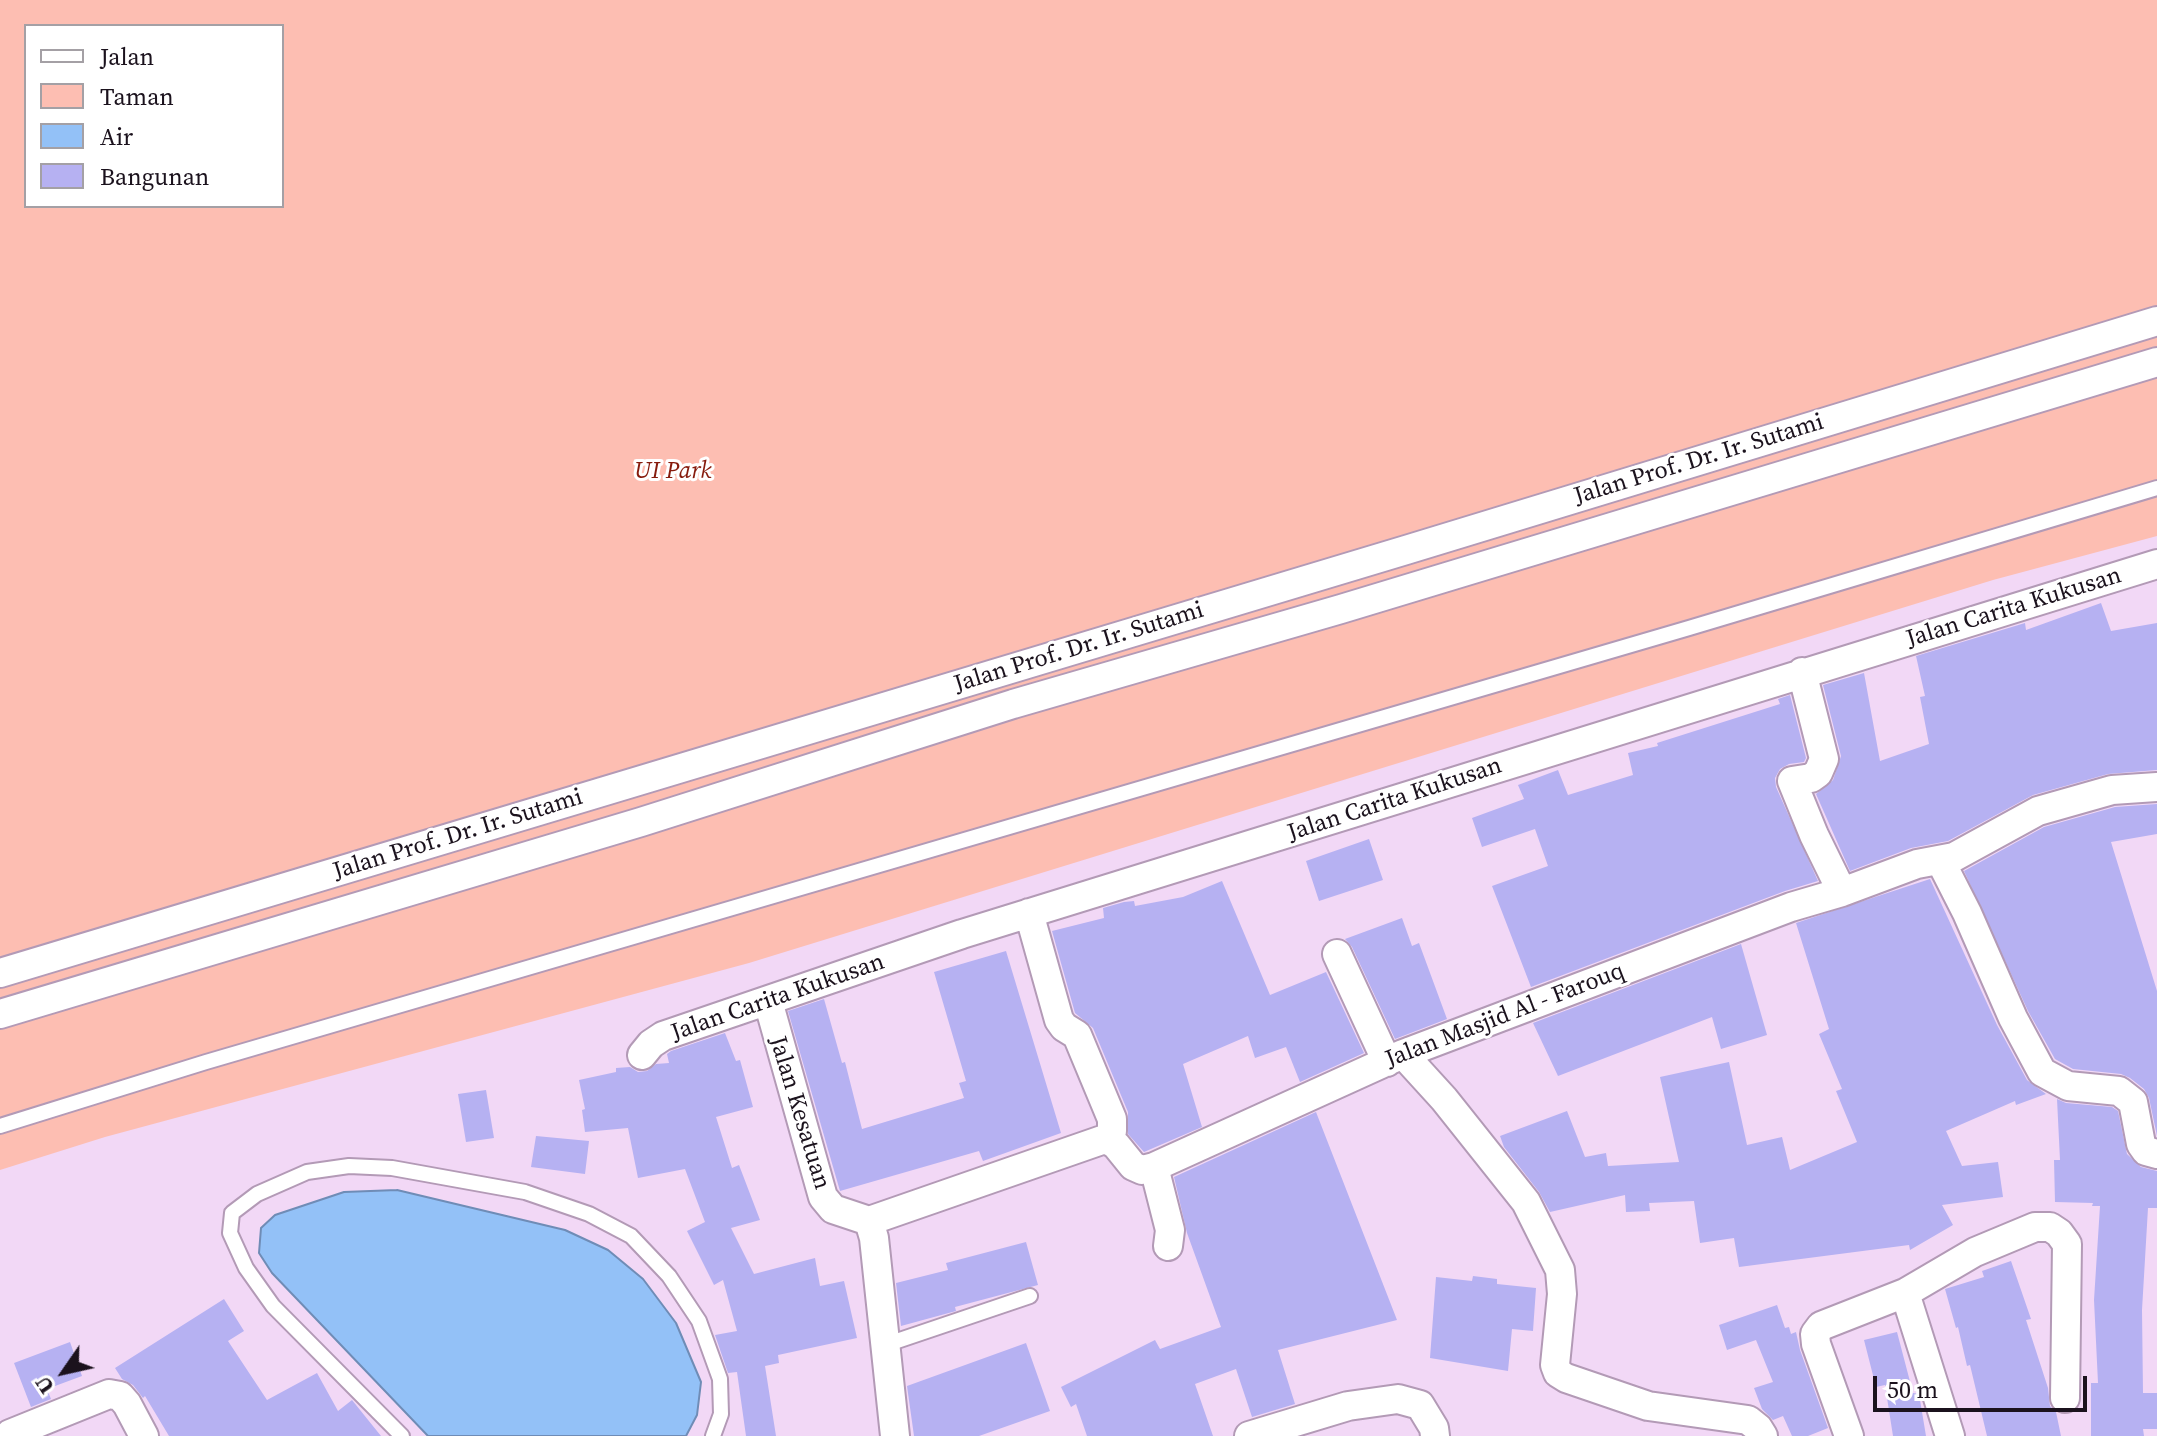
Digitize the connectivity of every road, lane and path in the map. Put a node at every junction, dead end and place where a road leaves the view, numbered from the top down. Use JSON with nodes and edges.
{"nodes":[{"id":1,"x":2157,"y":321,"type":"edge"},
{"id":2,"x":2157,"y":362,"type":"edge"},
{"id":3,"x":2157,"y":488,"type":"edge"},
{"id":4,"x":2157,"y":564,"type":"edge"},
{"id":5,"x":1802,"y":672,"type":"junction"},
{"id":6,"x":2157,"y":787,"type":"edge"},
{"id":7,"x":1941,"y":862,"type":"junction"},
{"id":8,"x":1842,"y":892,"type":"junction"},
{"id":9,"x":1029,"y":913,"type":"junction"},
{"id":10,"x":1337,"y":954,"type":"dead end"},
{"id":11,"x":0,"y":973,"type":"edge"},
{"id":12,"x":768,"y":1001,"type":"junction"},
{"id":13,"x":0,"y":1014,"type":"edge"},
{"id":14,"x":642,"y":1055,"type":"dead end"},
{"id":15,"x":1395,"y":1058,"type":"junction"},
{"id":16,"x":0,"y":1126,"type":"edge"},
{"id":17,"x":1108,"y":1140,"type":"junction"},
{"id":18,"x":2157,"y":1154,"type":"edge"},
{"id":19,"x":1154,"y":1167,"type":"junction"},
{"id":20,"x":869,"y":1221,"type":"junction"},
{"id":21,"x":1168,"y":1246,"type":"dead end"},
{"id":22,"x":1905,"y":1293,"type":"junction"},
{"id":23,"x":1030,"y":1296,"type":"dead end"},
{"id":24,"x":885,"y":1345,"type":"junction"},
{"id":25,"x":2065,"y":1398,"type":"dead end"},
{"id":26,"x":7,"y":1430,"type":"edge"},
{"id":27,"x":144,"y":1436,"type":"edge"},
{"id":28,"x":402,"y":1436,"type":"edge"},
{"id":29,"x":713,"y":1436,"type":"edge"},
{"id":30,"x":895,"y":1436,"type":"edge"},
{"id":31,"x":1249,"y":1436,"type":"edge"},
{"id":32,"x":1435,"y":1436,"type":"edge"},
{"id":33,"x":1763,"y":1436,"type":"edge"},
{"id":34,"x":1849,"y":1436,"type":"edge"},
{"id":35,"x":1950,"y":1436,"type":"edge"}],
"edges":[{"from":1,"to":11,"type":"street","name":"Jalan Prof. Dr. Ir. Sutami"},
{"from":2,"to":13,"type":"street","name":"Jalan Prof. Dr. Ir. Sutami"},
{"from":3,"to":16,"type":"lane"},
{"from":4,"to":5,"type":"street","name":"Jalan Carita Kukusan"},
{"from":5,"to":8,"type":"street"},
{"from":5,"to":9,"type":"street","name":"Jalan Carita Kukusan"},
{"from":6,"to":7,"type":"street","name":"Jalan Masjid Al - Farouq"},
{"from":7,"to":8,"type":"street","name":"Jalan Masjid Al - Farouq"},
{"from":7,"to":18,"type":"street"},
{"from":8,"to":15,"type":"street","name":"Jalan Masjid Al - Farouq"},
{"from":9,"to":12,"type":"street","name":"Jalan Carita Kukusan"},
{"from":9,"to":17,"type":"street"},
{"from":10,"to":15,"type":"street"},
{"from":12,"to":14,"type":"street","name":"Jalan Carita Kukusan"},
{"from":12,"to":20,"type":"street","name":"Jalan Kesatuan"},
{"from":15,"to":19,"type":"street","name":"Jalan Masjid Al - Farouq"},
{"from":15,"to":33,"type":"street"},
{"from":17,"to":19,"type":"street"},
{"from":17,"to":20,"type":"street"},
{"from":19,"to":21,"type":"street"},
{"from":20,"to":24,"type":"street"},
{"from":22,"to":25,"type":"street"},
{"from":22,"to":34,"type":"street"},
{"from":22,"to":35,"type":"street"},
{"from":23,"to":24,"type":"lane"},
{"from":24,"to":30,"type":"street"},
{"from":26,"to":27,"type":"street"},
{"from":28,"to":29,"type":"lane"},
{"from":31,"to":32,"type":"street"}]}
